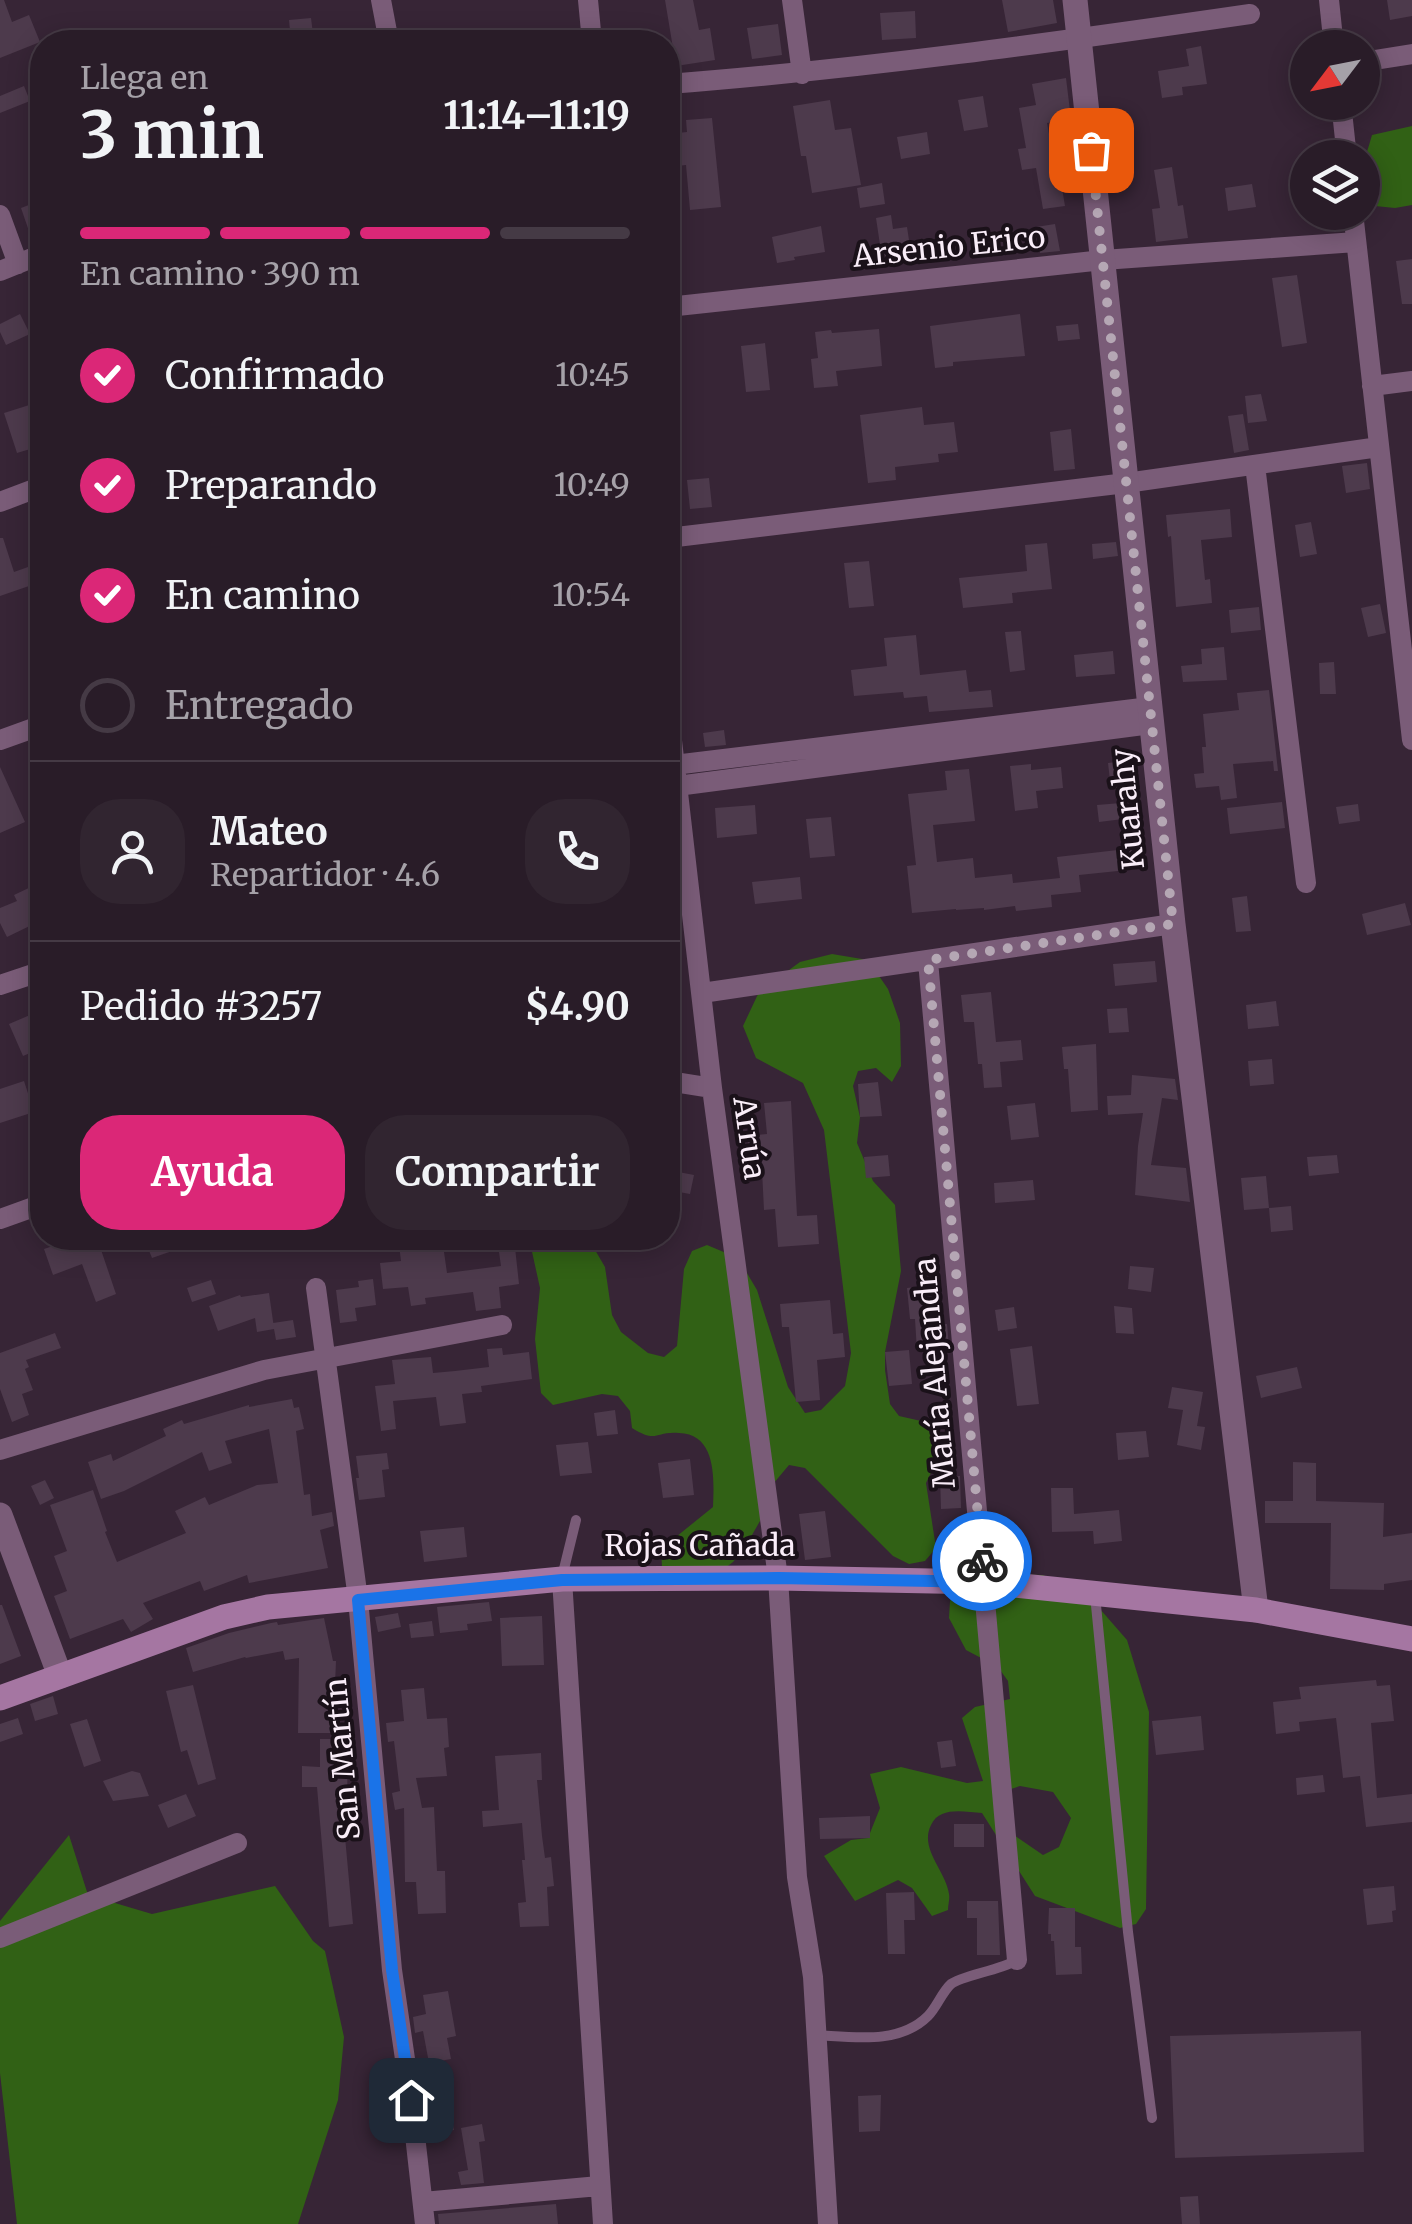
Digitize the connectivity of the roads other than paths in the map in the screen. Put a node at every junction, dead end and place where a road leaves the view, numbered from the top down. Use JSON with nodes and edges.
{"nodes":[{"id":1,"x":381,"y":0,"type":"edge"},
{"id":2,"x":588,"y":0,"type":"edge"},
{"id":3,"x":792,"y":0,"type":"edge"},
{"id":4,"x":1075,"y":0,"type":"edge"},
{"id":5,"x":1328,"y":0,"type":"edge"},
{"id":6,"x":1250,"y":14,"type":"dead end"},
{"id":7,"x":387,"y":30,"type":"edge"},
{"id":8,"x":591,"y":30,"type":"edge"},
{"id":9,"x":1332,"y":30,"type":"edge"},
{"id":10,"x":1080,"y":39,"type":"junction"},
{"id":11,"x":1412,"y":54,"type":"edge"},
{"id":12,"x":1380,"y":59,"type":"edge"},
{"id":13,"x":802,"y":74,"type":"junction"},
{"id":14,"x":680,"y":83,"type":"edge"},
{"id":15,"x":0,"y":215,"type":"edge"},
{"id":16,"x":1355,"y":230,"type":"edge"},
{"id":17,"x":1356,"y":242,"type":"junction"},
{"id":18,"x":1103,"y":260,"type":"junction"},
{"id":19,"x":9,"y":268,"type":"edge"},
{"id":20,"x":680,"y":306,"type":"edge"},
{"id":21,"x":1412,"y":381,"type":"edge"},
{"id":22,"x":1372,"y":386,"type":"junction"},
{"id":23,"x":1379,"y":447,"type":"junction"},
{"id":24,"x":1255,"y":465,"type":"junction"},
{"id":25,"x":1126,"y":483,"type":"junction"},
{"id":26,"x":30,"y":491,"type":"edge"},
{"id":27,"x":0,"y":502,"type":"edge"},
{"id":28,"x":680,"y":537,"type":"edge"},
{"id":29,"x":1151,"y":715,"type":"junction"},
{"id":30,"x":1411,"y":718,"type":"edge"},
{"id":31,"x":30,"y":729,"type":"edge"},
{"id":32,"x":0,"y":740,"type":"edge"},
{"id":33,"x":1412,"y":740,"type":"edge"},
{"id":34,"x":680,"y":775,"type":"edge"},
{"id":35,"x":680,"y":809,"type":"edge"},
{"id":36,"x":1306,"y":883,"type":"dead end"},
{"id":37,"x":1173,"y":924,"type":"junction"},
{"id":38,"x":928,"y":960,"type":"junction"},
{"id":39,"x":30,"y":975,"type":"edge"},
{"id":40,"x":0,"y":985,"type":"edge"},
{"id":41,"x":702,"y":993,"type":"junction"},
{"id":42,"x":680,"y":1083,"type":"edge"},
{"id":43,"x":712,"y":1088,"type":"junction"},
{"id":44,"x":30,"y":1208,"type":"edge"},
{"id":45,"x":0,"y":1219,"type":"edge"},
{"id":46,"x":316,"y":1288,"type":"dead end"},
{"id":47,"x":502,"y":1325,"type":"dead end"},
{"id":48,"x":326,"y":1358,"type":"junction"},
{"id":49,"x":0,"y":1450,"type":"edge"},
{"id":50,"x":0,"y":1516,"type":"edge"},
{"id":51,"x":576,"y":1520,"type":"dead end"},
{"id":52,"x":778,"y":1578,"type":"junction"},
{"id":53,"x":562,"y":1580,"type":"junction"},
{"id":54,"x":984,"y":1582,"type":"junction"},
{"id":55,"x":1095,"y":1594,"type":"junction"},
{"id":56,"x":358,"y":1600,"type":"junction"},
{"id":57,"x":1256,"y":1610,"type":"junction"},
{"id":58,"x":1412,"y":1639,"type":"edge"},
{"id":59,"x":60,"y":1676,"type":"junction"},
{"id":60,"x":0,"y":1698,"type":"edge"},
{"id":61,"x":237,"y":1843,"type":"dead end"},
{"id":62,"x":0,"y":1938,"type":"edge"},
{"id":63,"x":1017,"y":1960,"type":"joint"},
{"id":64,"x":815,"y":2035,"type":"junction"},
{"id":65,"x":1152,"y":2118,"type":"dead end"},
{"id":66,"x":599,"y":2186,"type":"junction"},
{"id":67,"x":423,"y":2202,"type":"junction"},
{"id":68,"x":424,"y":2224,"type":"edge"},
{"id":69,"x":603,"y":2224,"type":"edge"},
{"id":70,"x":828,"y":2224,"type":"edge"}],
"edges":[{"from":1,"to":7,"type":"street"},
{"from":2,"to":8,"type":"street"},
{"from":3,"to":13,"type":"street"},
{"from":4,"to":10,"type":"street","name":"Kuarahy"},
{"from":5,"to":9,"type":"street"},
{"from":6,"to":10,"type":"street"},
{"from":10,"to":13,"type":"street"},
{"from":10,"to":18,"type":"street","name":"Kuarahy"},
{"from":11,"to":12,"type":"street"},
{"from":13,"to":14,"type":"street"},
{"from":15,"to":19,"type":"street"},
{"from":16,"to":17,"type":"street"},
{"from":17,"to":18,"type":"street","name":"Arsenio Erico"},
{"from":17,"to":22,"type":"street"},
{"from":18,"to":20,"type":"street","name":"Arsenio Erico"},
{"from":18,"to":25,"type":"street","name":"Kuarahy"},
{"from":21,"to":22,"type":"street"},
{"from":22,"to":23,"type":"street"},
{"from":23,"to":24,"type":"street"},
{"from":23,"to":30,"type":"street"},
{"from":24,"to":25,"type":"street"},
{"from":24,"to":36,"type":"street"},
{"from":25,"to":28,"type":"street"},
{"from":25,"to":29,"type":"street","name":"Kuarahy"},
{"from":26,"to":27,"type":"street"},
{"from":29,"to":34,"type":"street"},
{"from":29,"to":37,"type":"street","name":"Kuarahy"},
{"from":30,"to":33,"type":"street"},
{"from":31,"to":32,"type":"street"},
{"from":35,"to":41,"type":"street","name":"Arrúa"},
{"from":37,"to":38,"type":"street"},
{"from":37,"to":57,"type":"street","name":"Kuarahy"},
{"from":38,"to":41,"type":"street"},
{"from":38,"to":54,"type":"street","name":"María Alejandra"},
{"from":39,"to":40,"type":"street"},
{"from":41,"to":43,"type":"street","name":"Arrúa"},
{"from":42,"to":43,"type":"street"},
{"from":43,"to":52,"type":"street","name":"Arrúa"},
{"from":44,"to":45,"type":"street"},
{"from":46,"to":48,"type":"street","name":"San Martín"},
{"from":47,"to":48,"type":"street"},
{"from":48,"to":49,"type":"street"},
{"from":48,"to":56,"type":"street","name":"San Martín"},
{"from":50,"to":59,"type":"street"},
{"from":51,"to":53,"type":"lane"},
{"from":52,"to":53,"type":"main road","name":"Rojas Cañada"},
{"from":52,"to":54,"type":"main road","name":"Rojas Cañada"},
{"from":52,"to":64,"type":"street","name":"Arrúa"},
{"from":53,"to":56,"type":"main road","name":"Rojas Cañada"},
{"from":53,"to":66,"type":"street"},
{"from":54,"to":55,"type":"main road","name":"Rojas Cañada"},
{"from":54,"to":63,"type":"street","name":"María Alejandra"},
{"from":55,"to":57,"type":"main road","name":"Rojas Cañada"},
{"from":55,"to":65,"type":"lane"},
{"from":56,"to":59,"type":"main road","name":"Rojas Cañada"},
{"from":56,"to":67,"type":"street","name":"San Martín"},
{"from":57,"to":58,"type":"main road","name":"Rojas Cañada"},
{"from":59,"to":60,"type":"main road","name":"Rojas Cañada"},
{"from":61,"to":62,"type":"street"},
{"from":63,"to":64,"type":"lane"},
{"from":64,"to":70,"type":"street","name":"Arrúa"},
{"from":66,"to":67,"type":"street"},
{"from":66,"to":69,"type":"street"},
{"from":67,"to":68,"type":"street","name":"San Martín"}]}
